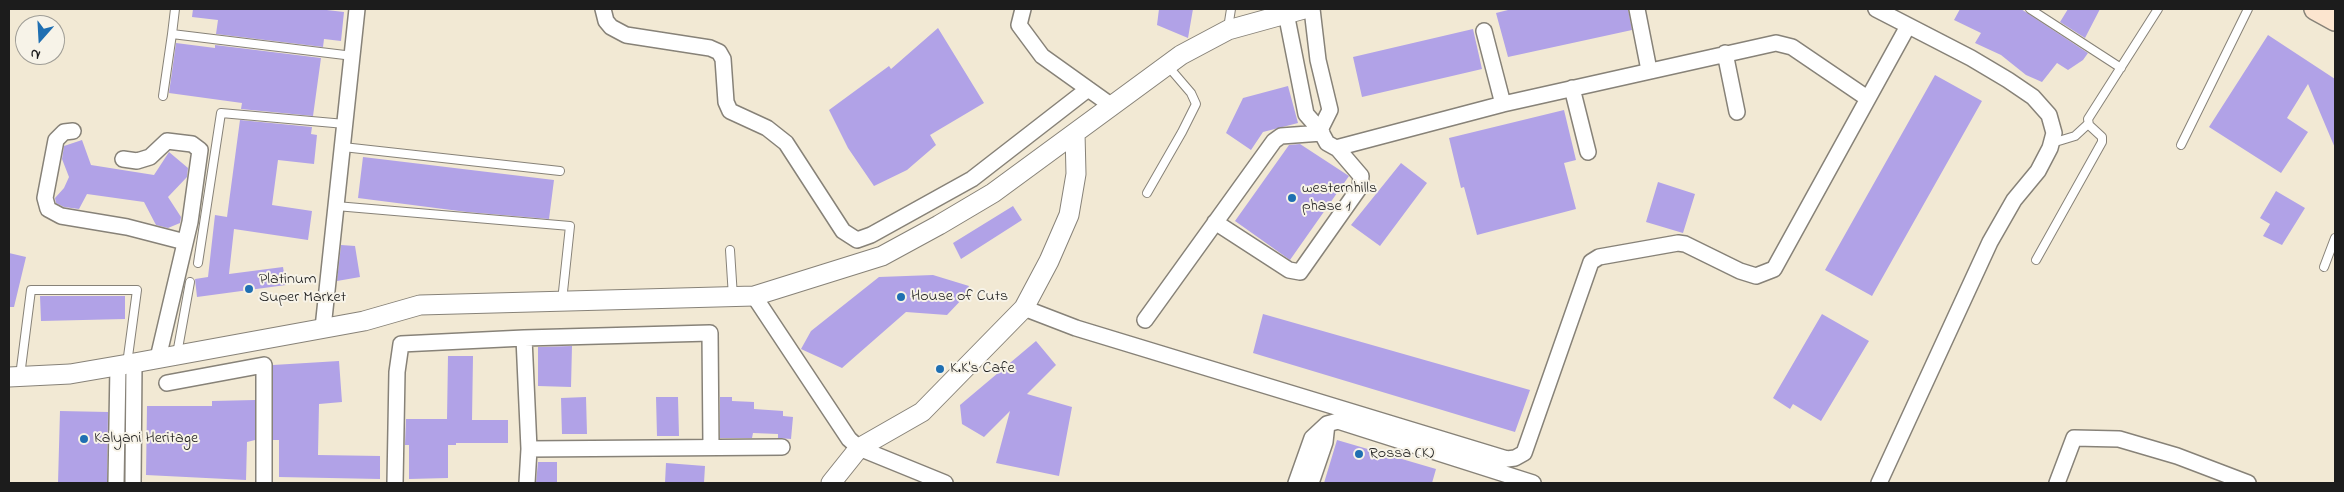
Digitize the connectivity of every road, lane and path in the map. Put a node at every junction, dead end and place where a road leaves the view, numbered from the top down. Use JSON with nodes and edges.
{"nodes":[{"id":1,"x":175,"y":9,"type":"edge"},
{"id":2,"x":357,"y":9,"type":"edge"},
{"id":3,"x":603,"y":9,"type":"edge"},
{"id":4,"x":1023,"y":9,"type":"edge"},
{"id":5,"x":1231,"y":9,"type":"edge"},
{"id":6,"x":1312,"y":9,"type":"edge"},
{"id":7,"x":1637,"y":9,"type":"edge"},
{"id":8,"x":1876,"y":9,"type":"edge"},
{"id":9,"x":2030,"y":9,"type":"edge"},
{"id":10,"x":2158,"y":9,"type":"edge"},
{"id":11,"x":2248,"y":9,"type":"edge"},
{"id":12,"x":2315,"y":9,"type":"edge"},
{"id":13,"x":1295,"y":11,"type":"edge"},
{"id":14,"x":2335,"y":20,"type":"edge"},
{"id":15,"x":1908,"y":26,"type":"junction"},
{"id":16,"x":1228,"y":30,"type":"junction"},
{"id":17,"x":1484,"y":31,"type":"dead end"},
{"id":18,"x":172,"y":34,"type":"junction"},
{"id":19,"x":1725,"y":53,"type":"junction"},
{"id":20,"x":353,"y":56,"type":"junction"},
{"id":21,"x":1168,"y":65,"type":"junction"},
{"id":22,"x":2121,"y":68,"type":"junction"},
{"id":23,"x":1649,"y":70,"type":"junction"},
{"id":24,"x":1572,"y":88,"type":"junction"},
{"id":25,"x":1088,"y":89,"type":"junction"},
{"id":26,"x":163,"y":96,"type":"dead end"},
{"id":27,"x":1867,"y":98,"type":"junction"},
{"id":28,"x":1503,"y":104,"type":"junction"},
{"id":29,"x":1112,"y":106,"type":"junction"},
{"id":30,"x":1737,"y":112,"type":"dead end"},
{"id":31,"x":345,"y":124,"type":"junction"},
{"id":32,"x":2088,"y":124,"type":"junction"},
{"id":33,"x":73,"y":130,"type":"dead end"},
{"id":34,"x":1321,"y":132,"type":"junction"},
{"id":35,"x":1075,"y":133,"type":"junction"},
{"id":36,"x":2052,"y":143,"type":"junction"},
{"id":37,"x":2180,"y":145,"type":"dead end"},
{"id":38,"x":342,"y":147,"type":"junction"},
{"id":39,"x":1337,"y":148,"type":"junction"},
{"id":40,"x":1588,"y":152,"type":"dead end"},
{"id":41,"x":123,"y":159,"type":"dead end"},
{"id":42,"x":560,"y":171,"type":"dead end"},
{"id":43,"x":1147,"y":193,"type":"dead end"},
{"id":44,"x":336,"y":206,"type":"junction"},
{"id":45,"x":1215,"y":222,"type":"junction"},
{"id":46,"x":2335,"y":238,"type":"edge"},
{"id":47,"x":185,"y":242,"type":"junction"},
{"id":48,"x":730,"y":250,"type":"dead end"},
{"id":49,"x":2036,"y":260,"type":"dead end"},
{"id":50,"x":198,"y":263,"type":"dead end"},
{"id":51,"x":2324,"y":267,"type":"dead end"},
{"id":52,"x":190,"y":282,"type":"dead end"},
{"id":53,"x":754,"y":296,"type":"junction"},
{"id":54,"x":734,"y":297,"type":"junction"},
{"id":55,"x":562,"y":301,"type":"junction"},
{"id":56,"x":1024,"y":308,"type":"junction"},
{"id":57,"x":1145,"y":320,"type":"dead end"},
{"id":58,"x":323,"y":328,"type":"junction"},
{"id":59,"x":524,"y":338,"type":"junction"},
{"id":60,"x":177,"y":354,"type":"junction"},
{"id":61,"x":158,"y":358,"type":"junction"},
{"id":62,"x":126,"y":365,"type":"junction"},
{"id":63,"x":14,"y":376,"type":"edge"},
{"id":64,"x":167,"y":383,"type":"dead end"},
{"id":65,"x":1327,"y":424,"type":"junction"},
{"id":66,"x":711,"y":447,"type":"junction"},
{"id":67,"x":782,"y":447,"type":"dead end"},
{"id":68,"x":859,"y":448,"type":"junction"},
{"id":69,"x":529,"y":449,"type":"junction"},
{"id":70,"x":116,"y":483,"type":"edge"},
{"id":71,"x":133,"y":483,"type":"edge"},
{"id":72,"x":264,"y":483,"type":"edge"},
{"id":73,"x":395,"y":483,"type":"edge"},
{"id":74,"x":527,"y":483,"type":"edge"},
{"id":75,"x":831,"y":483,"type":"edge"},
{"id":76,"x":945,"y":483,"type":"edge"},
{"id":77,"x":1296,"y":483,"type":"edge"},
{"id":78,"x":1311,"y":483,"type":"edge"},
{"id":79,"x":1533,"y":483,"type":"edge"},
{"id":80,"x":1879,"y":483,"type":"edge"},
{"id":81,"x":2057,"y":483,"type":"edge"},
{"id":82,"x":2248,"y":483,"type":"edge"}],
"edges":[{"from":1,"to":18,"type":"lane"},
{"from":2,"to":20,"type":"street"},
{"from":3,"to":25,"type":"street"},
{"from":4,"to":25,"type":"street"},
{"from":5,"to":16,"type":"lane"},
{"from":6,"to":34,"type":"street"},
{"from":7,"to":23,"type":"street"},
{"from":8,"to":15,"type":"street"},
{"from":9,"to":22,"type":"lane"},
{"from":10,"to":22,"type":"lane"},
{"from":11,"to":37,"type":"lane"},
{"from":12,"to":14,"type":"main road"},
{"from":13,"to":16,"type":"street"},
{"from":13,"to":34,"type":"street"},
{"from":15,"to":27,"type":"street"},
{"from":15,"to":36,"type":"street"},
{"from":16,"to":21,"type":"street"},
{"from":17,"to":28,"type":"street"},
{"from":18,"to":20,"type":"lane"},
{"from":18,"to":26,"type":"lane"},
{"from":19,"to":23,"type":"street"},
{"from":19,"to":27,"type":"street"},
{"from":19,"to":30,"type":"street"},
{"from":20,"to":31,"type":"street"},
{"from":21,"to":29,"type":"street"},
{"from":21,"to":43,"type":"lane"},
{"from":22,"to":32,"type":"lane"},
{"from":23,"to":24,"type":"street"},
{"from":24,"to":28,"type":"street"},
{"from":24,"to":40,"type":"street"},
{"from":25,"to":29,"type":"street"},
{"from":27,"to":56,"type":"street"},
{"from":28,"to":39,"type":"street"},
{"from":29,"to":35,"type":"street"},
{"from":31,"to":38,"type":"street"},
{"from":31,"to":50,"type":"lane"},
{"from":32,"to":36,"type":"lane"},
{"from":32,"to":49,"type":"lane"},
{"from":33,"to":47,"type":"street"},
{"from":34,"to":39,"type":"street"},
{"from":34,"to":45,"type":"street"},
{"from":35,"to":53,"type":"street"},
{"from":35,"to":56,"type":"street"},
{"from":36,"to":80,"type":"street"},
{"from":38,"to":42,"type":"lane"},
{"from":38,"to":44,"type":"street"},
{"from":39,"to":45,"type":"street"},
{"from":41,"to":47,"type":"street"},
{"from":44,"to":55,"type":"lane"},
{"from":44,"to":58,"type":"street"},
{"from":45,"to":57,"type":"street"},
{"from":46,"to":51,"type":"lane"},
{"from":47,"to":61,"type":"street"},
{"from":48,"to":54,"type":"lane"},
{"from":52,"to":60,"type":"lane"},
{"from":53,"to":54,"type":"street"},
{"from":53,"to":68,"type":"street"},
{"from":54,"to":55,"type":"street"},
{"from":55,"to":58,"type":"street"},
{"from":56,"to":68,"type":"street"},
{"from":58,"to":60,"type":"street"},
{"from":59,"to":66,"type":"street"},
{"from":59,"to":69,"type":"street"},
{"from":59,"to":73,"type":"street"},
{"from":60,"to":61,"type":"street"},
{"from":61,"to":62,"type":"street"},
{"from":62,"to":63,"type":"street"},
{"from":62,"to":63,"type":"lane"},
{"from":62,"to":70,"type":"street"},
{"from":62,"to":71,"type":"street"},
{"from":64,"to":72,"type":"street"},
{"from":65,"to":77,"type":"street"},
{"from":65,"to":78,"type":"street"},
{"from":65,"to":79,"type":"street"},
{"from":66,"to":67,"type":"street"},
{"from":66,"to":69,"type":"street"},
{"from":68,"to":75,"type":"street"},
{"from":68,"to":76,"type":"street"},
{"from":69,"to":74,"type":"street"},
{"from":81,"to":82,"type":"street"}]}
